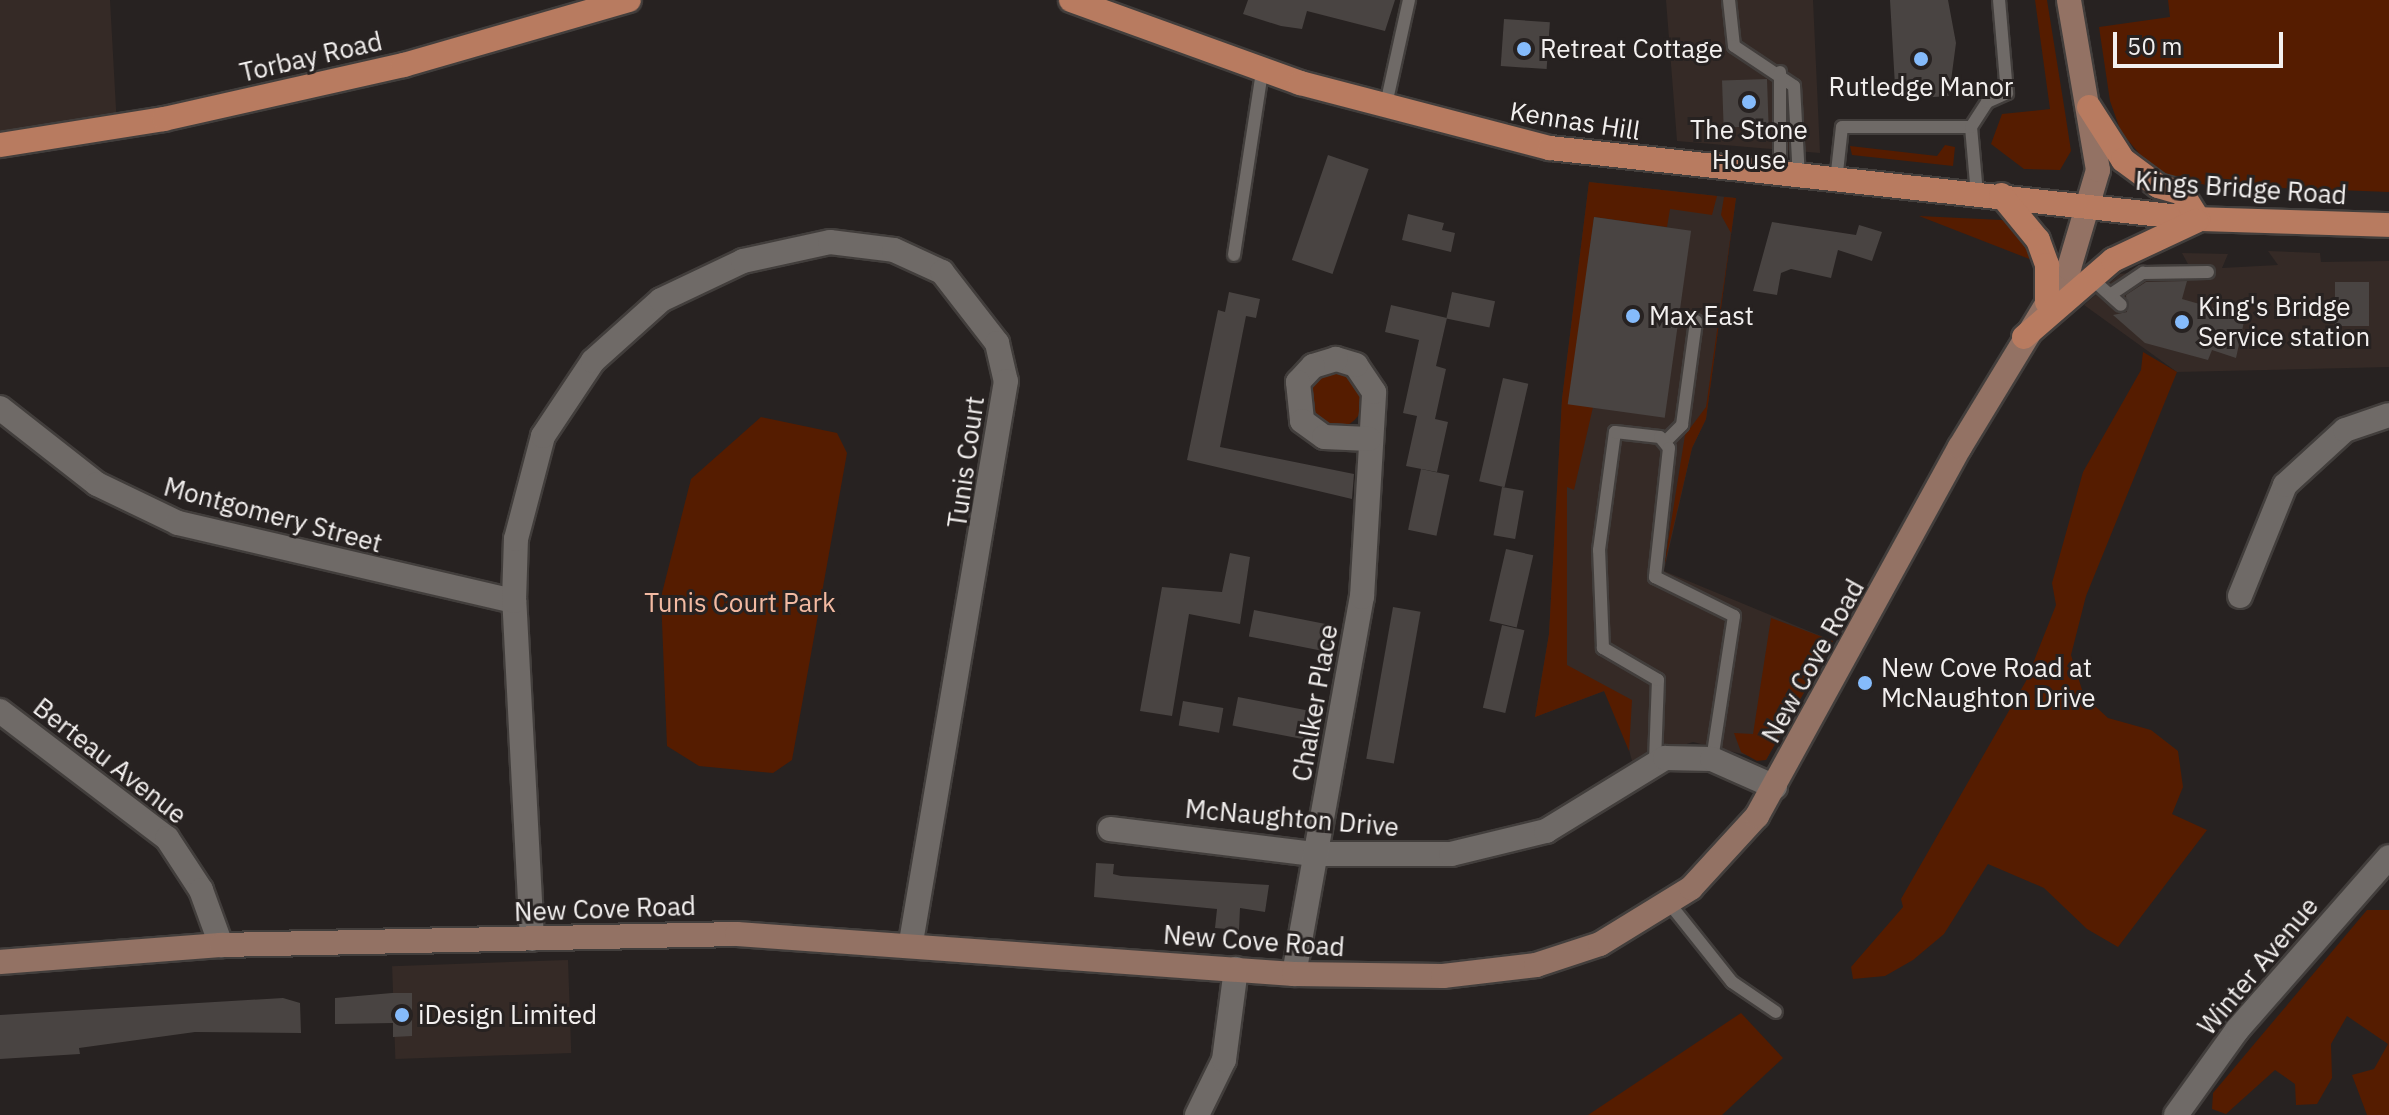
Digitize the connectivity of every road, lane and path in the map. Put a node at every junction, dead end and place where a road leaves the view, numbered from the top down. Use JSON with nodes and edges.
{"nodes":[{"id":1,"x":629,"y":0,"type":"edge"},
{"id":2,"x":1071,"y":0,"type":"edge"},
{"id":3,"x":1409,"y":0,"type":"edge"},
{"id":4,"x":1729,"y":0,"type":"edge"},
{"id":5,"x":1999,"y":0,"type":"edge"},
{"id":6,"x":2069,"y":0,"type":"edge"},
{"id":7,"x":1262,"y":71,"type":"junction"},
{"id":8,"x":1780,"y":72,"type":"junction"},
{"id":9,"x":2089,"y":107,"type":"junction"},
{"id":10,"x":1385,"y":109,"type":"junction"},
{"id":11,"x":1971,"y":127,"type":"junction"},
{"id":12,"x":0,"y":145,"type":"edge"},
{"id":13,"x":1789,"y":176,"type":"junction"},
{"id":14,"x":1836,"y":181,"type":"junction"},
{"id":15,"x":1989,"y":194,"type":"junction"},
{"id":16,"x":2090,"y":205,"type":"junction"},
{"id":17,"x":2198,"y":219,"type":"junction"},
{"id":18,"x":2389,"y":225,"type":"edge"},
{"id":19,"x":1234,"y":255,"type":"dead end"},
{"id":20,"x":2208,"y":272,"type":"dead end"},
{"id":21,"x":2090,"y":277,"type":"junction"},
{"id":22,"x":2110,"y":295,"type":"junction"},
{"id":23,"x":2047,"y":302,"type":"junction"},
{"id":24,"x":2121,"y":305,"type":"dead end"},
{"id":25,"x":1696,"y":321,"type":"dead end"},
{"id":26,"x":2024,"y":337,"type":"junction"},
{"id":27,"x":0,"y":408,"type":"edge"},
{"id":28,"x":2389,"y":415,"type":"edge"},
{"id":29,"x":1369,"y":439,"type":"dead end"},
{"id":30,"x":1666,"y":441,"type":"junction"},
{"id":31,"x":2240,"y":596,"type":"dead end"},
{"id":32,"x":514,"y":601,"type":"junction"},
{"id":33,"x":0,"y":711,"type":"edge"},
{"id":34,"x":1712,"y":759,"type":"junction"},
{"id":35,"x":1655,"y":761,"type":"junction"},
{"id":36,"x":1775,"y":787,"type":"junction"},
{"id":37,"x":1110,"y":829,"type":"dead end"},
{"id":38,"x":1315,"y":854,"type":"junction"},
{"id":39,"x":2389,"y":857,"type":"edge"},
{"id":40,"x":1669,"y":903,"type":"junction"},
{"id":41,"x":532,"y":939,"type":"junction"},
{"id":42,"x":911,"y":942,"type":"junction"},
{"id":43,"x":221,"y":945,"type":"junction"},
{"id":44,"x":0,"y":962,"type":"edge"},
{"id":45,"x":1236,"y":969,"type":"junction"},
{"id":46,"x":1294,"y":974,"type":"junction"},
{"id":47,"x":1776,"y":1012,"type":"dead end"},
{"id":48,"x":1197,"y":1115,"type":"edge"},
{"id":49,"x":2176,"y":1115,"type":"edge"}],
"edges":[{"from":1,"to":12,"type":"main road","name":"Torbay Road"},
{"from":2,"to":7,"type":"main road","name":"Kennas Hill"},
{"from":3,"to":10,"type":"lane"},
{"from":4,"to":8,"type":"lane"},
{"from":5,"to":11,"type":"lane"},
{"from":6,"to":9,"type":"street","name":"New Cove Road"},
{"from":7,"to":10,"type":"main road","name":"Kennas Hill"},
{"from":7,"to":19,"type":"lane"},
{"from":8,"to":13,"type":"lane"},
{"from":8,"to":13,"type":"lane"},
{"from":9,"to":16,"type":"street","name":"New Cove Road"},
{"from":9,"to":17,"type":"main road"},
{"from":10,"to":13,"type":"main road","name":"Kennas Hill"},
{"from":11,"to":14,"type":"lane"},
{"from":11,"to":15,"type":"lane"},
{"from":13,"to":14,"type":"main road","name":"Kennas Hill"},
{"from":14,"to":15,"type":"main road","name":"Kennas Hill"},
{"from":15,"to":16,"type":"main road","name":"Kennas Hill"},
{"from":15,"to":23,"type":"main road"},
{"from":16,"to":17,"type":"main road","name":"Kings Bridge Road"},
{"from":16,"to":23,"type":"street","name":"New Cove Road"},
{"from":17,"to":18,"type":"main road","name":"Kings Bridge Road"},
{"from":17,"to":21,"type":"main road"},
{"from":20,"to":22,"type":"lane"},
{"from":21,"to":22,"type":"lane"},
{"from":21,"to":26,"type":"main road"},
{"from":22,"to":24,"type":"lane"},
{"from":23,"to":26,"type":"street","name":"New Cove Road"},
{"from":25,"to":30,"type":"lane"},
{"from":26,"to":36,"type":"street","name":"New Cove Road"},
{"from":27,"to":32,"type":"street","name":"Montgomery Street"},
{"from":28,"to":31,"type":"street"},
{"from":29,"to":38,"type":"street","name":"Chalker Place"},
{"from":30,"to":34,"type":"lane"},
{"from":30,"to":35,"type":"lane"},
{"from":32,"to":41,"type":"street","name":"Tunis Court"},
{"from":32,"to":42,"type":"street","name":"Tunis Court"},
{"from":33,"to":43,"type":"street","name":"Berteau Avenue"},
{"from":34,"to":35,"type":"street"},
{"from":34,"to":36,"type":"street"},
{"from":35,"to":38,"type":"street","name":"McNaughton Drive"},
{"from":36,"to":40,"type":"street","name":"New Cove Road"},
{"from":37,"to":38,"type":"street","name":"McNaughton Drive"},
{"from":38,"to":46,"type":"street","name":"Chalker Place"},
{"from":39,"to":49,"type":"street","name":"Winter Avenue"},
{"from":40,"to":46,"type":"street","name":"New Cove Road"},
{"from":40,"to":47,"type":"lane"},
{"from":41,"to":42,"type":"street","name":"New Cove Road"},
{"from":41,"to":43,"type":"street","name":"New Cove Road"},
{"from":42,"to":45,"type":"street","name":"New Cove Road"},
{"from":43,"to":44,"type":"street","name":"New Cove Road"},
{"from":45,"to":46,"type":"street","name":"New Cove Road"},
{"from":45,"to":48,"type":"street"}]}
